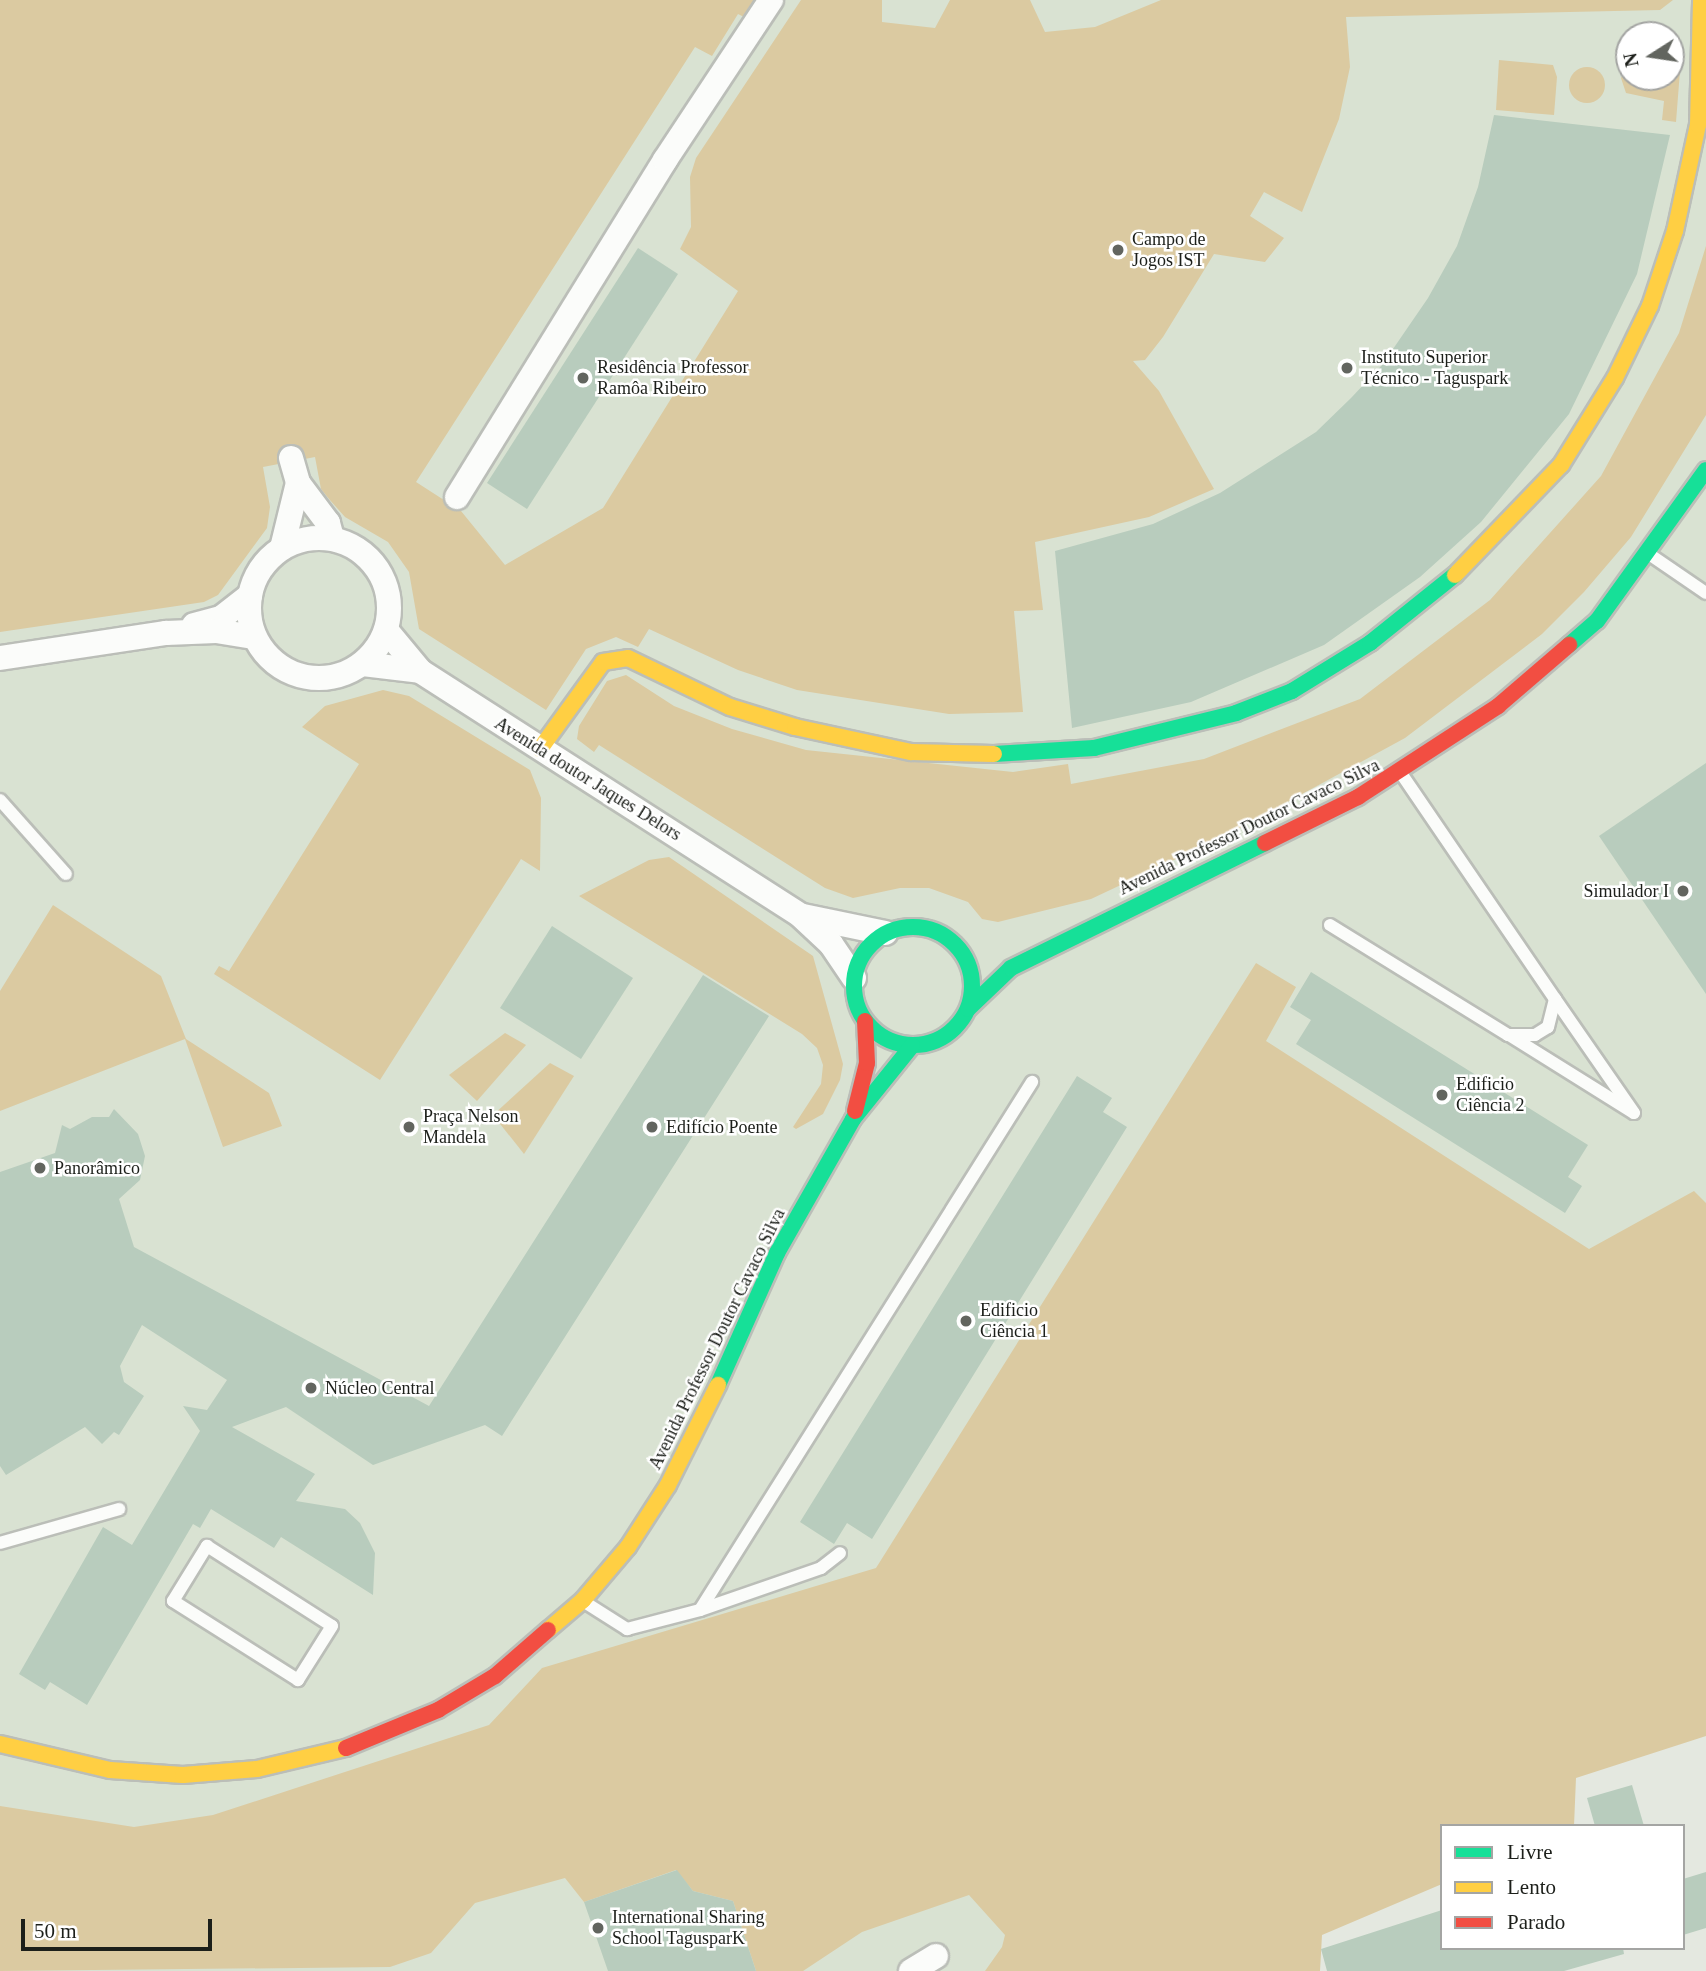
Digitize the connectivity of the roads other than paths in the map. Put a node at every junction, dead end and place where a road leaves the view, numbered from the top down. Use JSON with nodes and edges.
{"nodes":[{"id":1,"x":771,"y":0,"type":"edge"},
{"id":2,"x":1701,"y":0,"type":"edge"},
{"id":3,"x":291,"y":458,"type":"dead end"},
{"id":4,"x":1706,"y":470,"type":"edge"},
{"id":5,"x":298,"y":483,"type":"junction"},
{"id":6,"x":457,"y":497,"type":"dead end"},
{"id":7,"x":332,"y":538,"type":"junction"},
{"id":8,"x":282,"y":548,"type":"junction"},
{"id":9,"x":1648,"y":554,"type":"junction"},
{"id":10,"x":1706,"y":593,"type":"edge"},
{"id":11,"x":250,"y":595,"type":"junction"},
{"id":12,"x":386,"y":630,"type":"junction"},
{"id":13,"x":166,"y":633,"type":"junction"},
{"id":14,"x":255,"y":637,"type":"junction"},
{"id":15,"x":0,"y":658,"type":"edge"},
{"id":16,"x":363,"y":664,"type":"junction"},
{"id":17,"x":420,"y":671,"type":"junction"},
{"id":18,"x":540,"y":749,"type":"junction"},
{"id":19,"x":1401,"y":772,"type":"junction"},
{"id":20,"x":0,"y":800,"type":"edge"},
{"id":21,"x":66,"y":874,"type":"dead end"},
{"id":22,"x":801,"y":916,"type":"junction"},
{"id":23,"x":1330,"y":925,"type":"dead end"},
{"id":24,"x":885,"y":933,"type":"junction"},
{"id":25,"x":1063,"y":939,"type":"junction"},
{"id":26,"x":952,"y":940,"type":"junction"},
{"id":27,"x":982,"y":948,"type":"dead end"},
{"id":28,"x":1013,"y":948,"type":"dead end"},
{"id":29,"x":854,"y":978,"type":"junction"},
{"id":30,"x":1555,"y":999,"type":"junction"},
{"id":31,"x":968,"y":1009,"type":"junction"},
{"id":32,"x":865,"y":1021,"type":"junction"},
{"id":33,"x":1508,"y":1035,"type":"junction"},
{"id":34,"x":912,"y":1046,"type":"junction"},
{"id":35,"x":1032,"y":1082,"type":"dead end"},
{"id":36,"x":853,"y":1119,"type":"junction"},
{"id":37,"x":119,"y":1509,"type":"dead end"},
{"id":38,"x":0,"y":1543,"type":"edge"},
{"id":39,"x":840,"y":1553,"type":"dead end"},
{"id":40,"x":196,"y":1556,"type":"joint"},
{"id":41,"x":583,"y":1600,"type":"junction"},
{"id":42,"x":700,"y":1610,"type":"junction"},
{"id":43,"x":0,"y":1744,"type":"edge"},
{"id":44,"x":936,"y":1956,"type":"dead end"},
{"id":45,"x":911,"y":1971,"type":"edge"}],
"edges":[{"from":1,"to":6,"type":"street"},
{"from":2,"to":18,"type":"main road"},
{"from":3,"to":5,"type":"street"},
{"from":4,"to":9,"type":"main road","name":"Avenida Professor Doutor Cavaco Silva"},
{"from":5,"to":7,"type":"street"},
{"from":5,"to":8,"type":"street"},
{"from":7,"to":8,"type":"street"},
{"from":7,"to":12,"type":"street"},
{"from":8,"to":11,"type":"street"},
{"from":9,"to":10,"type":"lane"},
{"from":9,"to":19,"type":"main road","name":"Avenida Professor Doutor Cavaco Silva"},
{"from":11,"to":13,"type":"street"},
{"from":11,"to":14,"type":"street"},
{"from":12,"to":16,"type":"street"},
{"from":12,"to":17,"type":"street","name":"Avenida doutor Jaques Delors"},
{"from":13,"to":14,"type":"street"},
{"from":13,"to":15,"type":"street"},
{"from":14,"to":16,"type":"street"},
{"from":16,"to":17,"type":"street"},
{"from":17,"to":18,"type":"street","name":"Avenida doutor Jaques Delors"},
{"from":18,"to":22,"type":"street","name":"Avenida doutor Jaques Delors"},
{"from":19,"to":25,"type":"main road","name":"Avenida Professor Doutor Cavaco Silva"},
{"from":19,"to":30,"type":"lane"},
{"from":20,"to":21,"type":"lane"},
{"from":22,"to":24,"type":"street","name":"Avenida doutor Jaques Delors"},
{"from":22,"to":29,"type":"street","name":"Avenida doutor Jaques Delors"},
{"from":23,"to":33,"type":"lane"},
{"from":24,"to":26,"type":"main road"},
{"from":24,"to":29,"type":"main road"},
{"from":25,"to":28,"type":"main road","name":"Avenida Professor Doutor Cavaco Silva"},
{"from":25,"to":31,"type":"main road","name":"Avenida Professor Doutor Cavaco Silva"},
{"from":26,"to":27,"type":"main road"},
{"from":26,"to":31,"type":"main road"},
{"from":29,"to":32,"type":"main road"},
{"from":30,"to":33,"type":"lane"},
{"from":30,"to":33,"type":"lane"},
{"from":31,"to":34,"type":"main road"},
{"from":32,"to":34,"type":"main road"},
{"from":32,"to":36,"type":"main road","name":"Avenida Professor Doutor Cavaco Silva"},
{"from":34,"to":36,"type":"main road","name":"Avenida Professor Doutor Cavaco Silva"},
{"from":35,"to":42,"type":"lane"},
{"from":36,"to":41,"type":"main road","name":"Avenida Professor Doutor Cavaco Silva"},
{"from":37,"to":38,"type":"lane"},
{"from":39,"to":42,"type":"lane"},
{"from":40,"to":40,"type":"lane"},
{"from":41,"to":42,"type":"lane"},
{"from":41,"to":43,"type":"main road","name":"Avenida Professor Doutor Cavaco Silva"},
{"from":44,"to":45,"type":"street"}]}
